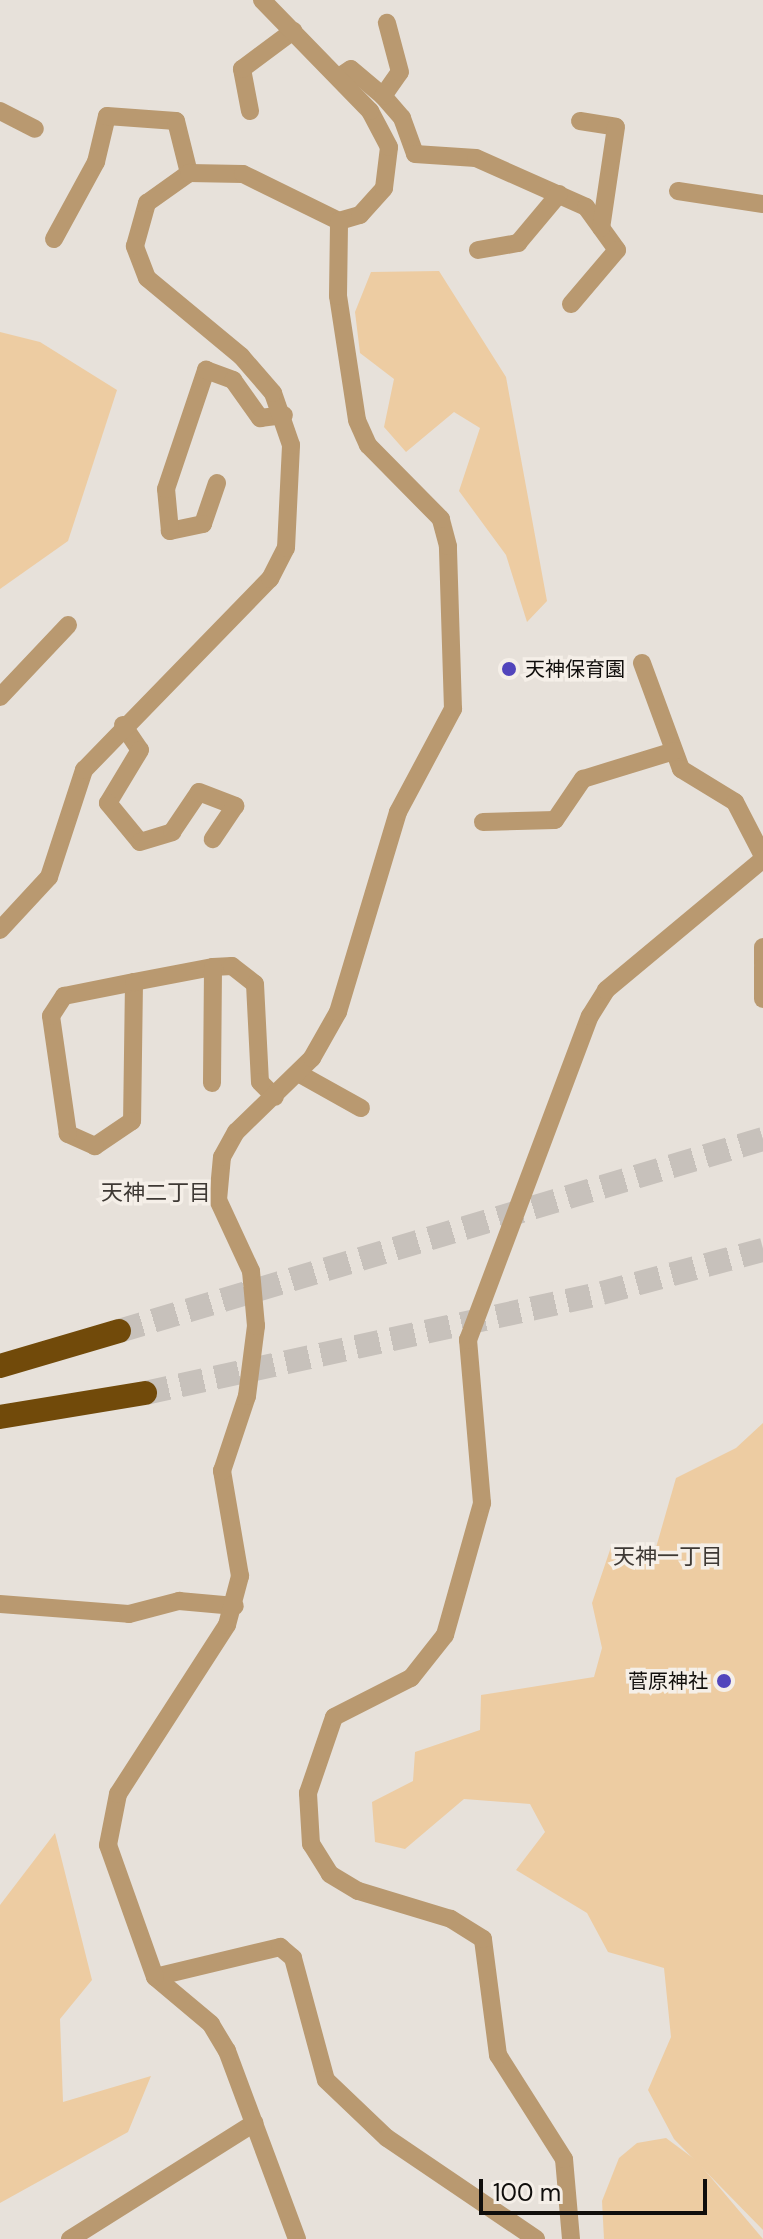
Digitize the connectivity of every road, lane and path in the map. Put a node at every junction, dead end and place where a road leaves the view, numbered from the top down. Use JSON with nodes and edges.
{"nodes":[{"id":1,"x":262,"y":0,"type":"edge"},
{"id":2,"x":387,"y":23,"type":"dead end"},
{"id":3,"x":293,"y":31,"type":"junction"},
{"id":4,"x":339,"y":77,"type":"junction"},
{"id":5,"x":383,"y":96,"type":"junction"},
{"id":6,"x":0,"y":111,"type":"edge"},
{"id":7,"x":250,"y":111,"type":"dead end"},
{"id":8,"x":580,"y":121,"type":"dead end"},
{"id":9,"x":35,"y":129,"type":"dead end"},
{"id":10,"x":189,"y":173,"type":"junction"},
{"id":11,"x":678,"y":191,"type":"dead end"},
{"id":12,"x":559,"y":194,"type":"junction"},
{"id":13,"x":763,"y":204,"type":"edge"},
{"id":14,"x":339,"y":221,"type":"junction"},
{"id":15,"x":601,"y":228,"type":"junction"},
{"id":16,"x":54,"y":239,"type":"dead end"},
{"id":17,"x":478,"y":250,"type":"dead end"},
{"id":18,"x":571,"y":304,"type":"dead end"},
{"id":19,"x":284,"y":415,"type":"junction"},
{"id":20,"x":217,"y":483,"type":"dead end"},
{"id":21,"x":68,"y":625,"type":"dead end"},
{"id":22,"x":642,"y":663,"type":"dead end"},
{"id":23,"x":0,"y":697,"type":"edge"},
{"id":24,"x":123,"y":725,"type":"junction"},
{"id":25,"x":674,"y":751,"type":"junction"},
{"id":26,"x":483,"y":822,"type":"dead end"},
{"id":27,"x":213,"y":839,"type":"dead end"},
{"id":28,"x":763,"y":858,"type":"edge"},
{"id":29,"x":0,"y":930,"type":"edge"},
{"id":30,"x":763,"y":947,"type":"edge"},
{"id":31,"x":763,"y":966,"type":"edge"},
{"id":32,"x":213,"y":967,"type":"junction"},
{"id":33,"x":134,"y":982,"type":"junction"},
{"id":34,"x":763,"y":999,"type":"edge"},
{"id":35,"x":298,"y":1073,"type":"junction"},
{"id":36,"x":212,"y":1083,"type":"dead end"},
{"id":37,"x":275,"y":1097,"type":"junction"},
{"id":38,"x":361,"y":1108,"type":"dead end"},
{"id":39,"x":119,"y":1331,"type":"tunnel mouth"},
{"id":40,"x":0,"y":1366,"type":"edge"},
{"id":41,"x":145,"y":1393,"type":"tunnel mouth"},
{"id":42,"x":0,"y":1417,"type":"edge"},
{"id":43,"x":0,"y":1604,"type":"edge"},
{"id":44,"x":235,"y":1606,"type":"junction"},
{"id":45,"x":155,"y":1977,"type":"junction"},
{"id":46,"x":254,"y":2123,"type":"junction"},
{"id":47,"x":70,"y":2239,"type":"edge"},
{"id":48,"x":297,"y":2239,"type":"edge"},
{"id":49,"x":536,"y":2239,"type":"edge"},
{"id":50,"x":571,"y":2239,"type":"edge"}],
"edges":[{"from":1,"to":3,"type":"street"},
{"from":2,"to":5,"type":"street"},
{"from":3,"to":4,"type":"street"},
{"from":3,"to":7,"type":"street"},
{"from":4,"to":5,"type":"street"},
{"from":4,"to":14,"type":"street"},
{"from":5,"to":12,"type":"street"},
{"from":6,"to":9,"type":"street"},
{"from":8,"to":15,"type":"street"},
{"from":10,"to":14,"type":"street"},
{"from":10,"to":16,"type":"street"},
{"from":10,"to":19,"type":"street"},
{"from":11,"to":13,"type":"street"},
{"from":12,"to":15,"type":"street"},
{"from":12,"to":17,"type":"street"},
{"from":14,"to":35,"type":"street"},
{"from":15,"to":18,"type":"street"},
{"from":19,"to":20,"type":"street"},
{"from":19,"to":24,"type":"street"},
{"from":21,"to":23,"type":"street"},
{"from":22,"to":25,"type":"street"},
{"from":24,"to":27,"type":"street"},
{"from":24,"to":29,"type":"street"},
{"from":25,"to":26,"type":"street"},
{"from":25,"to":28,"type":"street"},
{"from":28,"to":50,"type":"street"},
{"from":30,"to":31,"type":"street"},
{"from":31,"to":34,"type":"street"},
{"from":32,"to":33,"type":"street"},
{"from":32,"to":36,"type":"street"},
{"from":32,"to":37,"type":"street"},
{"from":33,"to":33,"type":"street"},
{"from":35,"to":37,"type":"street"},
{"from":35,"to":38,"type":"street"},
{"from":37,"to":44,"type":"street"},
{"from":39,"to":40,"type":"highway"},
{"from":41,"to":42,"type":"highway"},
{"from":43,"to":44,"type":"street"},
{"from":44,"to":45,"type":"street"},
{"from":45,"to":46,"type":"street"},
{"from":45,"to":49,"type":"street"},
{"from":46,"to":47,"type":"street"},
{"from":46,"to":48,"type":"street"}]}
